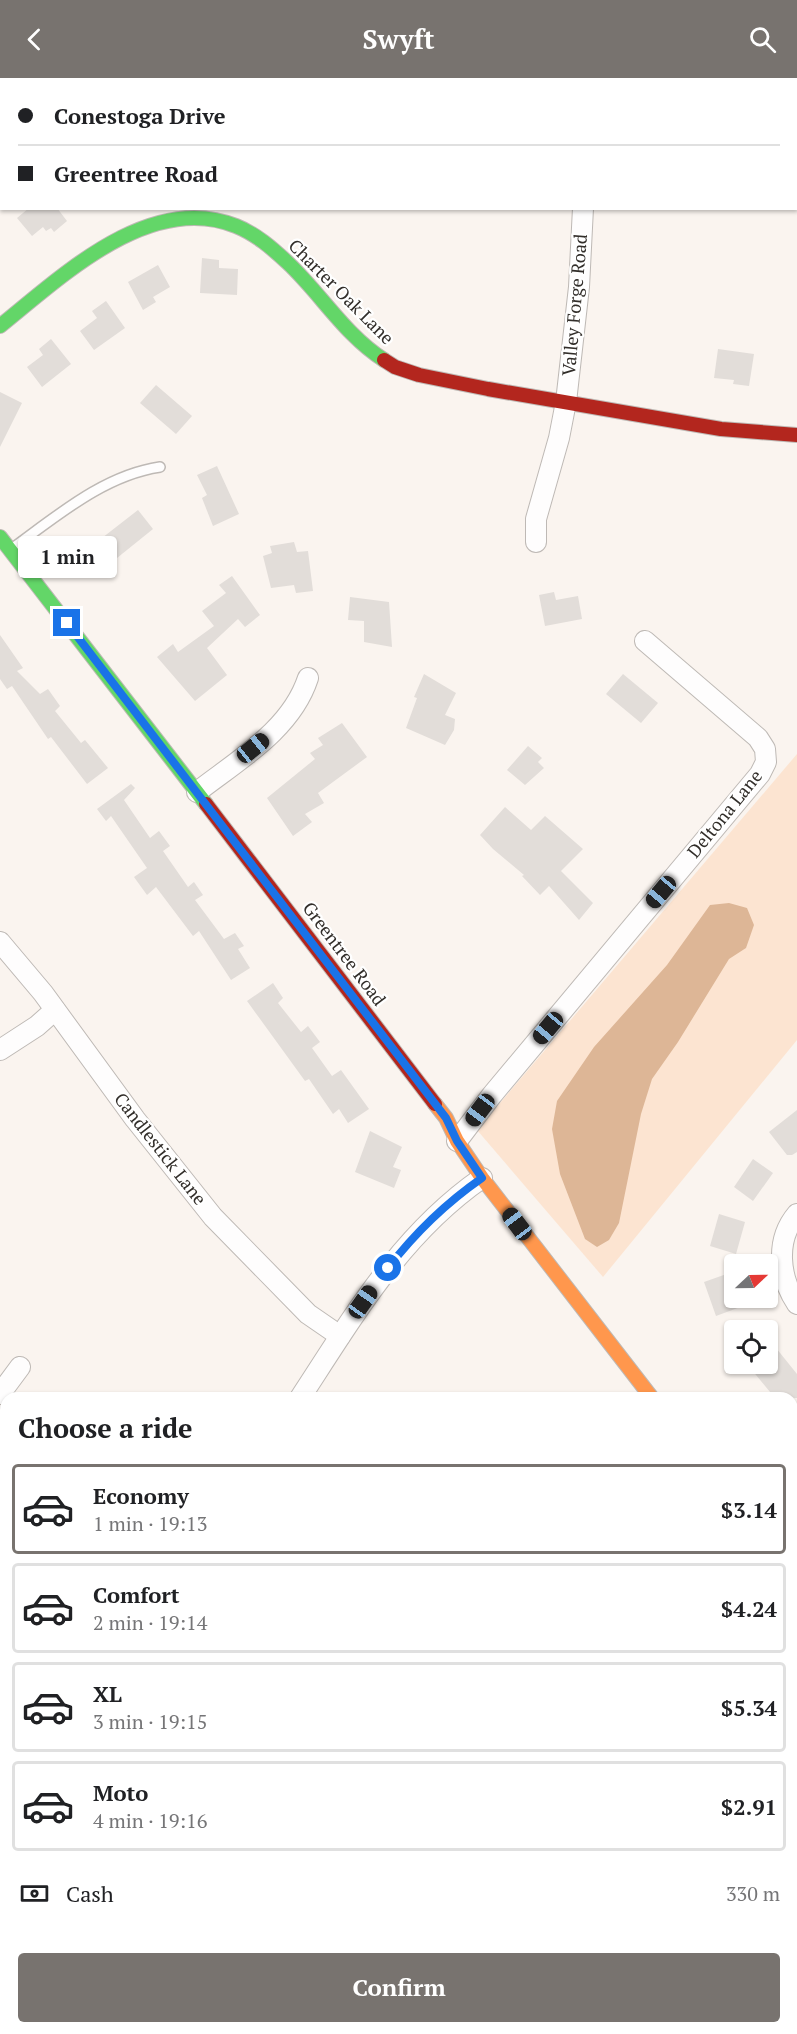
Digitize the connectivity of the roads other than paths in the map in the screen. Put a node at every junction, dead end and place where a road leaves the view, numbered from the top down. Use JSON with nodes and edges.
{"nodes":[{"id":1,"x":583,"y":210,"type":"edge"},
{"id":2,"x":0,"y":326,"type":"edge"},
{"id":3,"x":566,"y":402,"type":"junction"},
{"id":4,"x":797,"y":435,"type":"edge"},
{"id":5,"x":160,"y":467,"type":"dead end"},
{"id":6,"x":0,"y":537,"type":"edge"},
{"id":7,"x":536,"y":542,"type":"dead end"},
{"id":8,"x":10,"y":550,"type":"junction"},
{"id":9,"x":645,"y":641,"type":"dead end"},
{"id":10,"x":308,"y":678,"type":"dead end"},
{"id":11,"x":197,"y":792,"type":"junction"},
{"id":12,"x":0,"y":942,"type":"edge"},
{"id":13,"x":55,"y":1010,"type":"junction"},
{"id":14,"x":0,"y":1050,"type":"edge"},
{"id":15,"x":457,"y":1141,"type":"junction"},
{"id":16,"x":482,"y":1178,"type":"junction"},
{"id":17,"x":797,"y":1214,"type":"edge"},
{"id":18,"x":797,"y":1304,"type":"edge"},
{"id":19,"x":340,"y":1336,"type":"junction"},
{"id":20,"x":20,"y":1367,"type":"dead end"},
{"id":21,"x":1,"y":1392,"type":"edge"},
{"id":22,"x":304,"y":1392,"type":"edge"},
{"id":23,"x":647,"y":1392,"type":"edge"}],
"edges":[{"from":1,"to":3,"type":"street","name":"Valley Forge Road"},
{"from":2,"to":3,"type":"main road","name":"Charter Oak Lane"},
{"from":3,"to":4,"type":"main road","name":"Charter Oak Lane"},
{"from":3,"to":7,"type":"street","name":"Valley Forge Road"},
{"from":5,"to":8,"type":"lane"},
{"from":6,"to":8,"type":"main road","name":"Greentree Road"},
{"from":8,"to":11,"type":"main road","name":"Greentree Road"},
{"from":9,"to":15,"type":"street","name":"Deltona Lane"},
{"from":10,"to":11,"type":"street"},
{"from":11,"to":15,"type":"main road","name":"Greentree Road"},
{"from":12,"to":13,"type":"street","name":"Candlestick Lane"},
{"from":13,"to":14,"type":"street"},
{"from":13,"to":19,"type":"street","name":"Candlestick Lane"},
{"from":15,"to":16,"type":"main road","name":"Greentree Road"},
{"from":16,"to":19,"type":"street"},
{"from":16,"to":23,"type":"main road","name":"Greentree Road"},
{"from":17,"to":18,"type":"street"},
{"from":19,"to":22,"type":"street"},
{"from":20,"to":21,"type":"street"}]}
